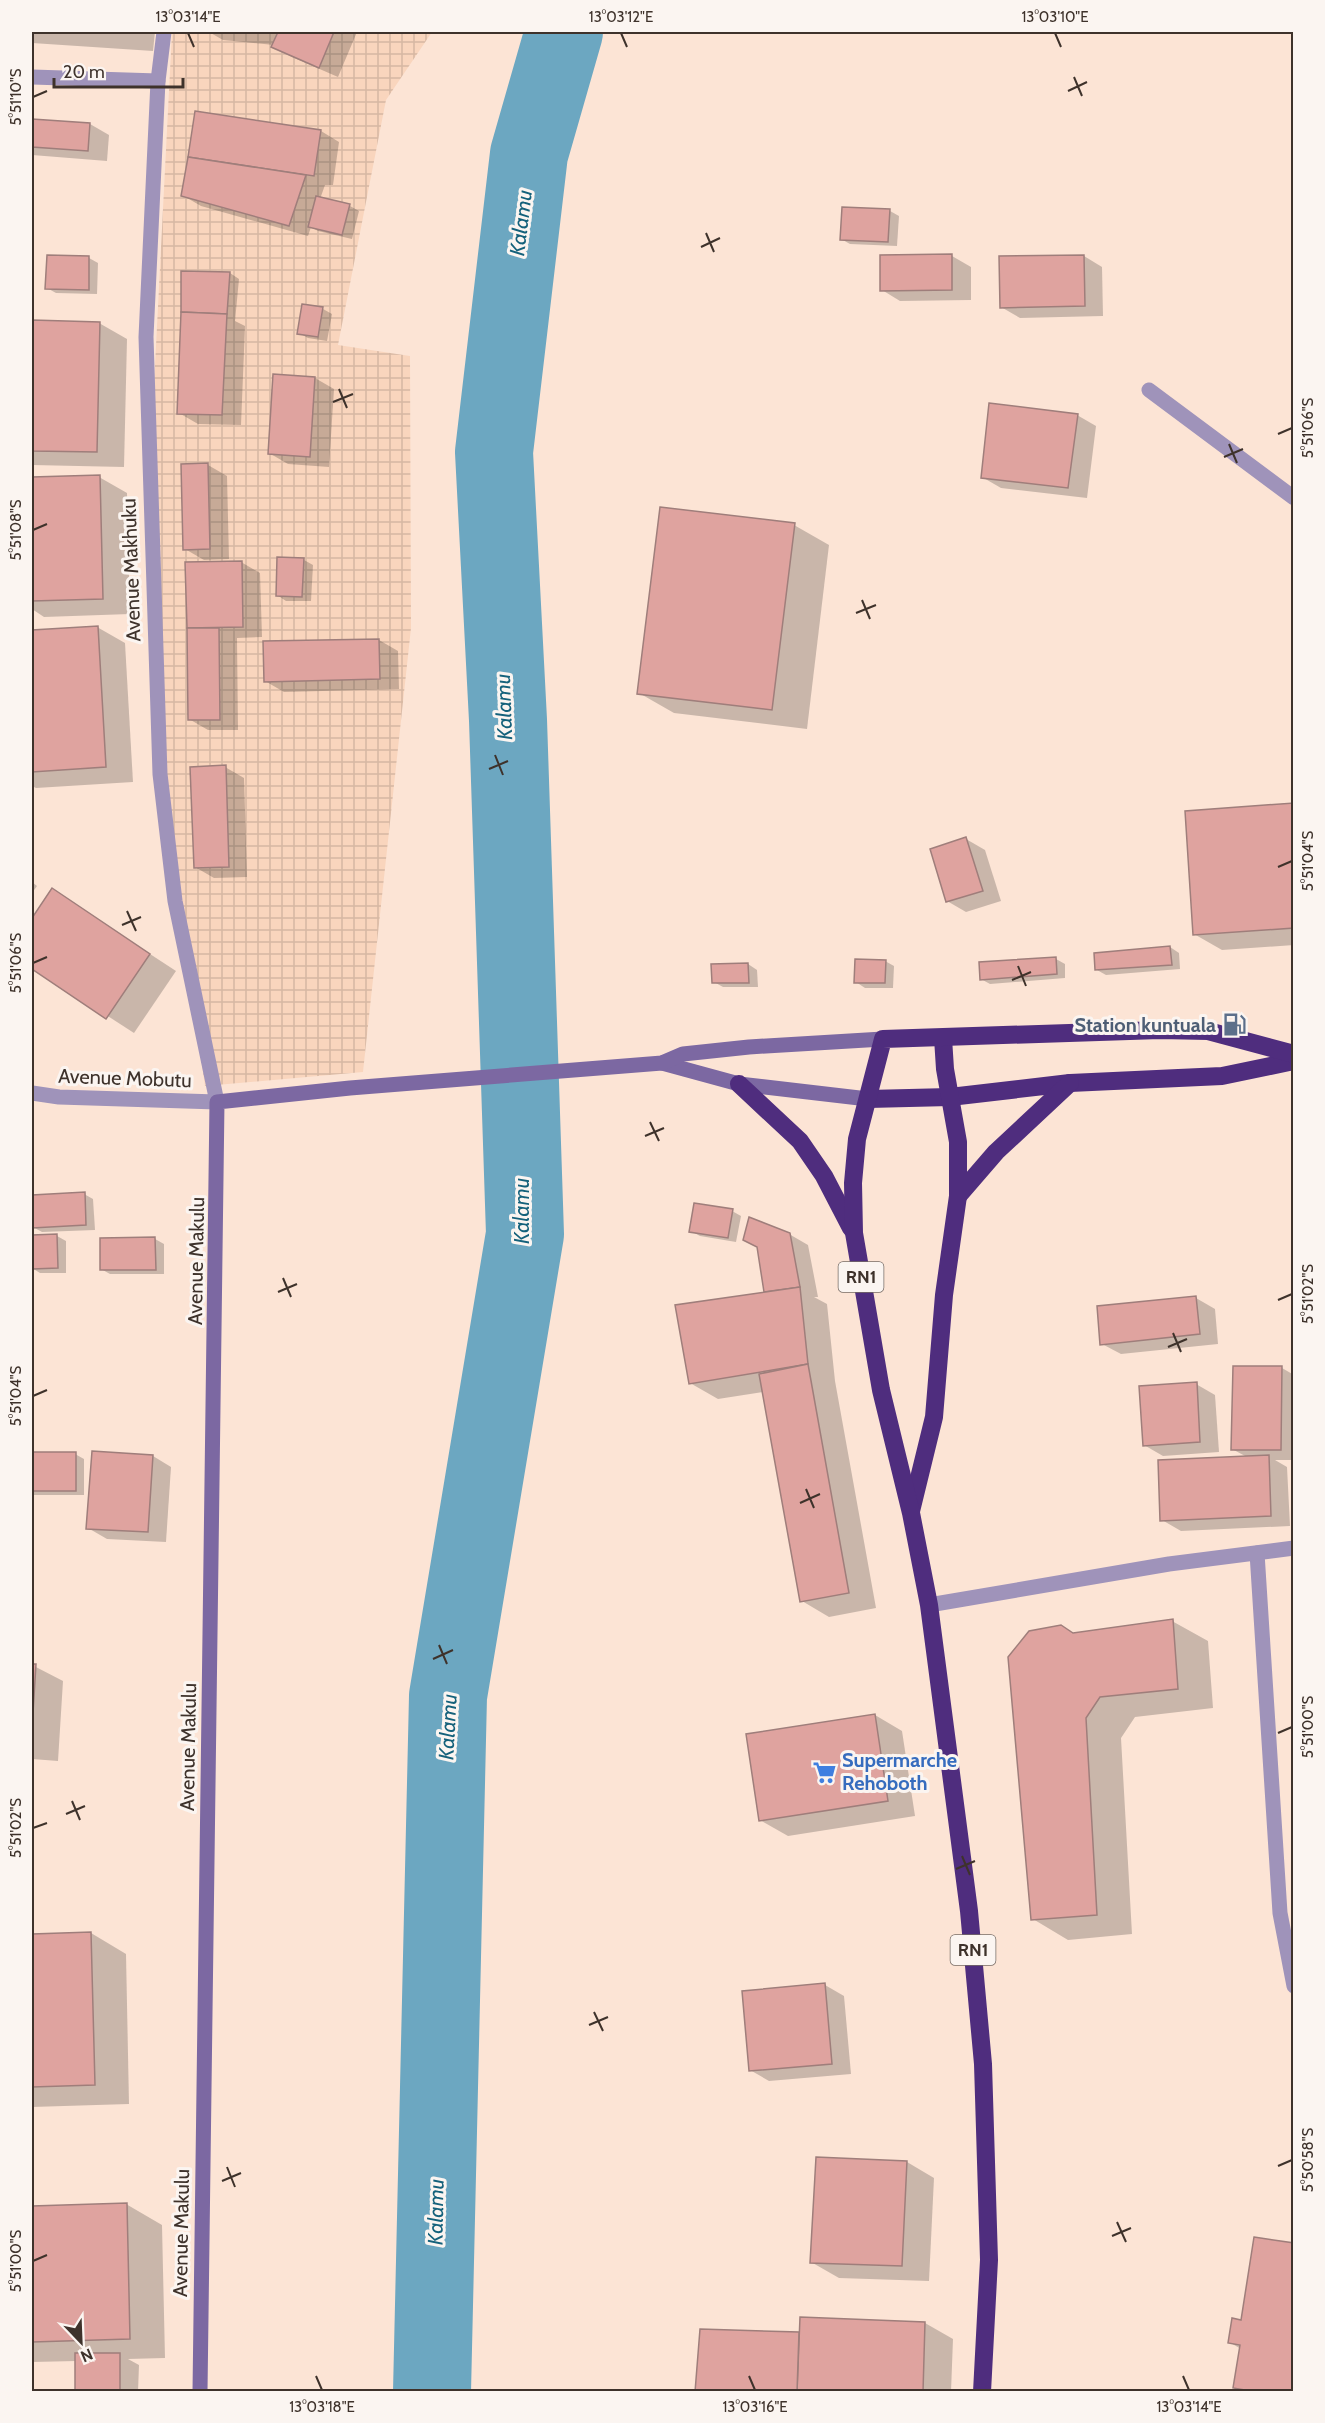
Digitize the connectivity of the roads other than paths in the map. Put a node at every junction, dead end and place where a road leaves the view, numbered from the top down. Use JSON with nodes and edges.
{"nodes":[{"id":1,"x":164,"y":32,"type":"edge"},
{"id":2,"x":32,"y":77,"type":"edge"},
{"id":3,"x":158,"y":81,"type":"junction"},
{"id":4,"x":1149,"y":390,"type":"dead end"},
{"id":5,"x":1293,"y":498,"type":"edge"},
{"id":6,"x":943,"y":1038,"type":"junction"},
{"id":7,"x":883,"y":1039,"type":"junction"},
{"id":8,"x":1293,"y":1054,"type":"edge"},
{"id":9,"x":1293,"y":1061,"type":"edge"},
{"id":10,"x":662,"y":1063,"type":"junction"},
{"id":11,"x":1070,"y":1083,"type":"junction"},
{"id":12,"x":740,"y":1084,"type":"junction"},
{"id":13,"x":32,"y":1093,"type":"edge"},
{"id":14,"x":950,"y":1097,"type":"junction"},
{"id":15,"x":868,"y":1099,"type":"junction"},
{"id":16,"x":218,"y":1102,"type":"junction"},
{"id":17,"x":958,"y":1196,"type":"junction"},
{"id":18,"x":854,"y":1233,"type":"junction"},
{"id":19,"x":911,"y":1513,"type":"junction"},
{"id":20,"x":1293,"y":1548,"type":"edge"},
{"id":21,"x":1257,"y":1552,"type":"junction"},
{"id":22,"x":929,"y":1605,"type":"junction"},
{"id":23,"x":1292,"y":1963,"type":"edge"},
{"id":24,"x":1293,"y":1986,"type":"edge"},
{"id":25,"x":200,"y":2391,"type":"edge"},
{"id":26,"x":981,"y":2391,"type":"edge"}],
"edges":[{"from":1,"to":3,"type":"street","name":"Avenue Makhuku"},
{"from":2,"to":3,"type":"street"},
{"from":3,"to":16,"type":"street","name":"Avenue Makhuku"},
{"from":4,"to":5,"type":"street"},
{"from":6,"to":7,"type":"highway"},
{"from":6,"to":8,"type":"highway"},
{"from":6,"to":14,"type":"highway","number":"RN1"},
{"from":7,"to":10,"type":"main road"},
{"from":7,"to":15,"type":"highway","number":"RN1"},
{"from":9,"to":11,"type":"highway"},
{"from":10,"to":12,"type":"main road"},
{"from":10,"to":16,"type":"main road"},
{"from":11,"to":14,"type":"highway"},
{"from":11,"to":17,"type":"highway"},
{"from":12,"to":15,"type":"main road"},
{"from":12,"to":18,"type":"highway"},
{"from":13,"to":16,"type":"street","name":"Avenue Mobutu"},
{"from":14,"to":15,"type":"highway"},
{"from":14,"to":17,"type":"highway","number":"RN1"},
{"from":15,"to":18,"type":"highway","number":"RN1"},
{"from":16,"to":25,"type":"main road","name":"Avenue Makulu"},
{"from":17,"to":19,"type":"highway","number":"RN1"},
{"from":18,"to":19,"type":"highway","number":"RN1"},
{"from":19,"to":22,"type":"highway","number":"RN1"},
{"from":20,"to":21,"type":"street"},
{"from":21,"to":22,"type":"street"},
{"from":21,"to":23,"type":"street"},
{"from":22,"to":26,"type":"highway","number":"RN1"},
{"from":23,"to":24,"type":"street"}]}
